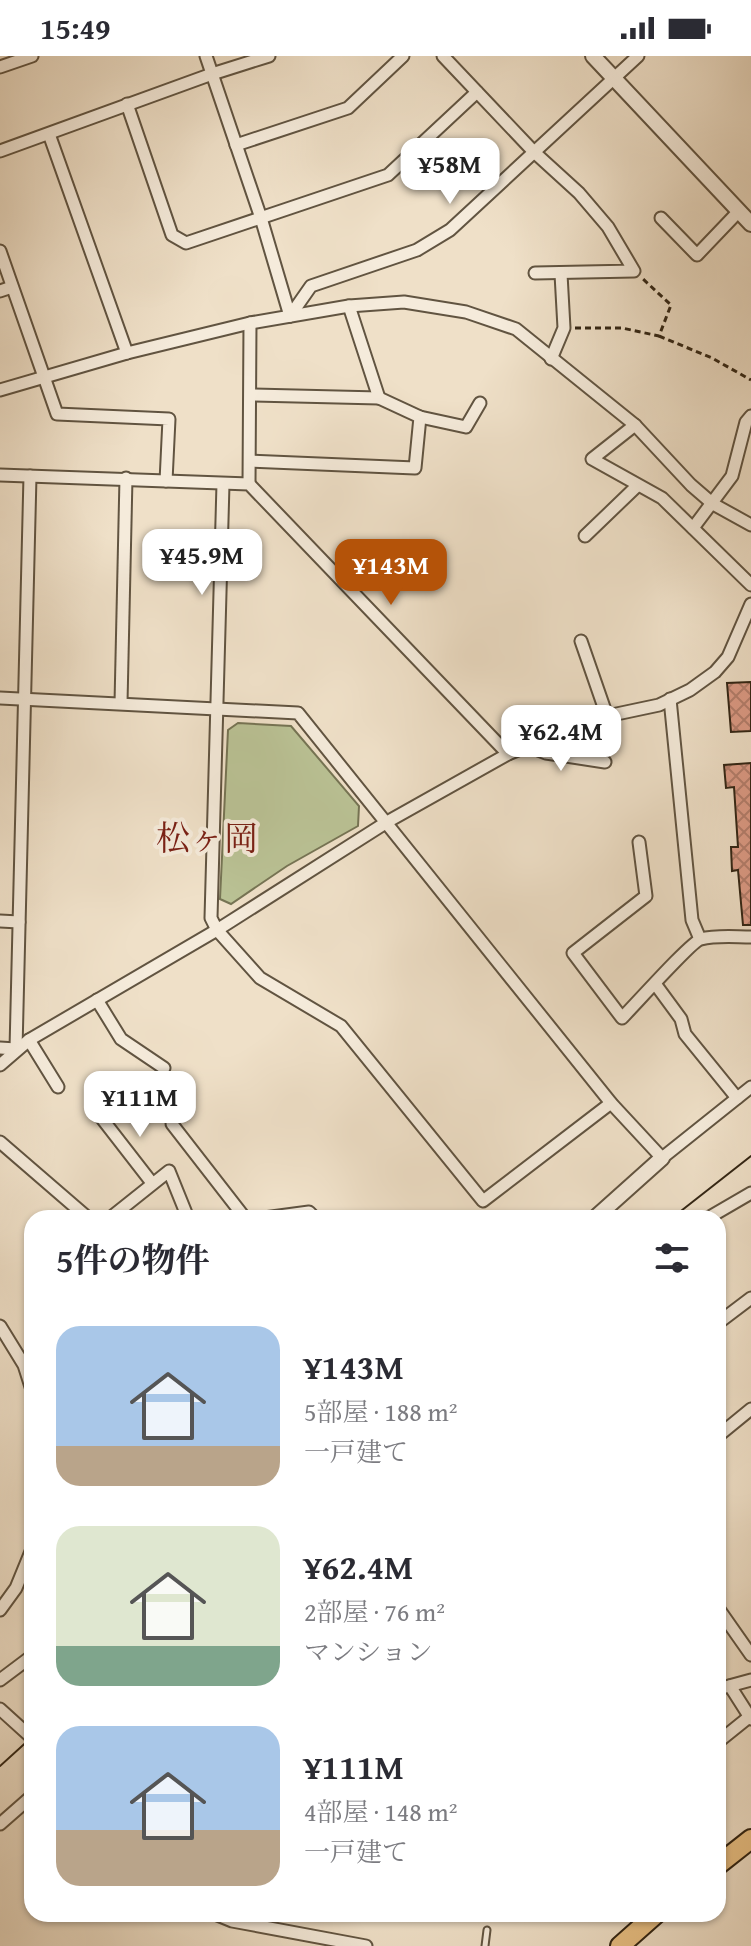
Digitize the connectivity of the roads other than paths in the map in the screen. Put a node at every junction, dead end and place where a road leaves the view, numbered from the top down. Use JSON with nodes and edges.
{"nodes":[{"id":1,"x":32,"y":56,"type":"edge"},
{"id":2,"x":206,"y":56,"type":"edge"},
{"id":3,"x":269,"y":56,"type":"edge"},
{"id":4,"x":403,"y":56,"type":"edge"},
{"id":5,"x":443,"y":56,"type":"edge"},
{"id":6,"x":593,"y":56,"type":"edge"},
{"id":7,"x":638,"y":56,"type":"edge"},
{"id":8,"x":0,"y":67,"type":"edge"},
{"id":9,"x":212,"y":74,"type":"junction"},
{"id":10,"x":614,"y":78,"type":"junction"},
{"id":11,"x":477,"y":92,"type":"junction"},
{"id":12,"x":127,"y":104,"type":"junction"},
{"id":13,"x":49,"y":134,"type":"junction"},
{"id":14,"x":236,"y":145,"type":"junction"},
{"id":15,"x":0,"y":151,"type":"edge"},
{"id":16,"x":534,"y":152,"type":"junction"},
{"id":17,"x":739,"y":211,"type":"junction"},
{"id":18,"x":261,"y":218,"type":"junction"},
{"id":19,"x":661,"y":218,"type":"dead end"},
{"id":20,"x":751,"y":224,"type":"edge"},
{"id":21,"x":0,"y":251,"type":"edge"},
{"id":22,"x":535,"y":273,"type":"dead end"},
{"id":23,"x":561,"y":274,"type":"junction"},
{"id":24,"x":6,"y":289,"type":"edge"},
{"id":25,"x":349,"y":306,"type":"junction"},
{"id":26,"x":290,"y":316,"type":"junction"},
{"id":27,"x":250,"y":323,"type":"junction"},
{"id":28,"x":127,"y":353,"type":"junction"},
{"id":29,"x":551,"y":359,"type":"junction"},
{"id":30,"x":44,"y":378,"type":"junction"},
{"id":31,"x":0,"y":390,"type":"edge"},
{"id":32,"x":252,"y":395,"type":"junction"},
{"id":33,"x":379,"y":398,"type":"junction"},
{"id":34,"x":480,"y":403,"type":"dead end"},
{"id":35,"x":751,"y":416,"type":"edge"},
{"id":36,"x":420,"y":417,"type":"junction"},
{"id":37,"x":635,"y":425,"type":"junction"},
{"id":38,"x":250,"y":461,"type":"junction"},
{"id":39,"x":0,"y":475,"type":"edge"},
{"id":40,"x":30,"y":476,"type":"junction"},
{"id":41,"x":126,"y":478,"type":"junction"},
{"id":42,"x":166,"y":481,"type":"junction"},
{"id":43,"x":223,"y":484,"type":"junction"},
{"id":44,"x":249,"y":484,"type":"junction"},
{"id":45,"x":637,"y":486,"type":"junction"},
{"id":46,"x":713,"y":504,"type":"junction"},
{"id":47,"x":751,"y":525,"type":"edge"},
{"id":48,"x":693,"y":528,"type":"junction"},
{"id":49,"x":585,"y":536,"type":"dead end"},
{"id":50,"x":751,"y":585,"type":"edge"},
{"id":51,"x":751,"y":604,"type":"edge"},
{"id":52,"x":581,"y":641,"type":"dead end"},
{"id":53,"x":0,"y":698,"type":"edge"},
{"id":54,"x":25,"y":698,"type":"junction"},
{"id":55,"x":670,"y":699,"type":"junction"},
{"id":56,"x":121,"y":703,"type":"junction"},
{"id":57,"x":217,"y":710,"type":"junction"},
{"id":58,"x":607,"y":716,"type":"junction"},
{"id":59,"x":528,"y":746,"type":"junction"},
{"id":60,"x":508,"y":754,"type":"junction"},
{"id":61,"x":605,"y":762,"type":"dead end"},
{"id":62,"x":387,"y":822,"type":"junction"},
{"id":63,"x":639,"y":842,"type":"dead end"},
{"id":64,"x":0,"y":921,"type":"edge"},
{"id":65,"x":19,"y":922,"type":"junction"},
{"id":66,"x":217,"y":930,"type":"junction"},
{"id":67,"x":751,"y":937,"type":"edge"},
{"id":68,"x":700,"y":939,"type":"junction"},
{"id":69,"x":656,"y":985,"type":"junction"},
{"id":70,"x":97,"y":1000,"type":"junction"},
{"id":71,"x":29,"y":1040,"type":"junction"},
{"id":72,"x":0,"y":1048,"type":"edge"},
{"id":73,"x":16,"y":1049,"type":"junction"},
{"id":74,"x":0,"y":1065,"type":"edge"},
{"id":75,"x":164,"y":1068,"type":"dead end"},
{"id":76,"x":58,"y":1087,"type":"dead end"},
{"id":77,"x":751,"y":1087,"type":"edge"},
{"id":78,"x":737,"y":1098,"type":"junction"},
{"id":79,"x":611,"y":1103,"type":"junction"},
{"id":80,"x":100,"y":1116,"type":"dead end"},
{"id":81,"x":172,"y":1124,"type":"dead end"},
{"id":82,"x":0,"y":1142,"type":"edge"},
{"id":83,"x":662,"y":1158,"type":"junction"},
{"id":84,"x":152,"y":1183,"type":"junction"},
{"id":85,"x":751,"y":1193,"type":"edge"},
{"id":86,"x":79,"y":1210,"type":"edge"},
{"id":87,"x":120,"y":1210,"type":"edge"},
{"id":88,"x":185,"y":1210,"type":"edge"},
{"id":89,"x":239,"y":1210,"type":"edge"},
{"id":90,"x":604,"y":1210,"type":"edge"},
{"id":91,"x":722,"y":1210,"type":"edge"},
{"id":92,"x":751,"y":1298,"type":"edge"},
{"id":93,"x":726,"y":1317,"type":"edge"},
{"id":94,"x":0,"y":1326,"type":"edge"},
{"id":95,"x":5,"y":1342,"type":"edge"},
{"id":96,"x":24,"y":1365,"type":"edge"},
{"id":97,"x":751,"y":1409,"type":"edge"},
{"id":98,"x":726,"y":1429,"type":"edge"},
{"id":99,"x":24,"y":1568,"type":"edge"},
{"id":100,"x":0,"y":1610,"type":"edge"},
{"id":101,"x":726,"y":1619,"type":"edge"},
{"id":102,"x":751,"y":1655,"type":"edge"},
{"id":103,"x":24,"y":1662,"type":"edge"},
{"id":104,"x":0,"y":1680,"type":"edge"},
{"id":105,"x":751,"y":1680,"type":"edge"},
{"id":106,"x":726,"y":1686,"type":"edge"},
{"id":107,"x":726,"y":1689,"type":"edge"},
{"id":108,"x":0,"y":1709,"type":"edge"},
{"id":109,"x":750,"y":1718,"type":"edge"},
{"id":110,"x":24,"y":1731,"type":"edge"},
{"id":111,"x":726,"y":1736,"type":"edge"},
{"id":112,"x":24,"y":1803,"type":"edge"},
{"id":113,"x":0,"y":1824,"type":"edge"},
{"id":114,"x":751,"y":1839,"type":"edge"},
{"id":115,"x":726,"y":1859,"type":"edge"},
{"id":116,"x":237,"y":1922,"type":"edge"},
{"id":117,"x":647,"y":1922,"type":"edge"},
{"id":118,"x":487,"y":1930,"type":"dead end"},
{"id":119,"x":366,"y":1946,"type":"edge"},
{"id":120,"x":485,"y":1946,"type":"edge"},
{"id":121,"x":620,"y":1946,"type":"edge"}],
"edges":[{"from":1,"to":8,"type":"street"},
{"from":2,"to":9,"type":"street"},
{"from":3,"to":9,"type":"street"},
{"from":4,"to":14,"type":"street"},
{"from":5,"to":11,"type":"street"},
{"from":6,"to":10,"type":"street"},
{"from":7,"to":10,"type":"street"},
{"from":9,"to":12,"type":"street"},
{"from":9,"to":14,"type":"street"},
{"from":10,"to":16,"type":"street"},
{"from":10,"to":17,"type":"street"},
{"from":11,"to":16,"type":"street"},
{"from":11,"to":18,"type":"street"},
{"from":12,"to":13,"type":"street"},
{"from":12,"to":18,"type":"street"},
{"from":13,"to":15,"type":"street"},
{"from":13,"to":28,"type":"street"},
{"from":14,"to":18,"type":"street"},
{"from":16,"to":23,"type":"street"},
{"from":16,"to":26,"type":"street"},
{"from":17,"to":19,"type":"street"},
{"from":17,"to":20,"type":"street"},
{"from":18,"to":26,"type":"street"},
{"from":21,"to":24,"type":"street"},
{"from":22,"to":23,"type":"street"},
{"from":23,"to":29,"type":"street"},
{"from":24,"to":30,"type":"street"},
{"from":25,"to":26,"type":"street"},
{"from":25,"to":29,"type":"street"},
{"from":25,"to":33,"type":"street"},
{"from":26,"to":27,"type":"street"},
{"from":27,"to":28,"type":"street"},
{"from":27,"to":32,"type":"street"},
{"from":28,"to":30,"type":"street"},
{"from":29,"to":37,"type":"street"},
{"from":30,"to":31,"type":"street"},
{"from":30,"to":42,"type":"street"},
{"from":32,"to":33,"type":"street"},
{"from":32,"to":38,"type":"street"},
{"from":33,"to":36,"type":"street"},
{"from":34,"to":36,"type":"street"},
{"from":35,"to":46,"type":"street"},
{"from":36,"to":38,"type":"street"},
{"from":37,"to":45,"type":"street"},
{"from":37,"to":46,"type":"street"},
{"from":38,"to":44,"type":"street"},
{"from":39,"to":40,"type":"street"},
{"from":40,"to":41,"type":"street"},
{"from":40,"to":54,"type":"street"},
{"from":41,"to":42,"type":"street"},
{"from":41,"to":56,"type":"street"},
{"from":42,"to":43,"type":"street"},
{"from":43,"to":44,"type":"street"},
{"from":43,"to":57,"type":"street"},
{"from":44,"to":60,"type":"street"},
{"from":45,"to":48,"type":"street"},
{"from":45,"to":49,"type":"street"},
{"from":46,"to":47,"type":"street"},
{"from":46,"to":48,"type":"street"},
{"from":48,"to":50,"type":"street"},
{"from":51,"to":55,"type":"street"},
{"from":52,"to":58,"type":"street"},
{"from":53,"to":54,"type":"street"},
{"from":54,"to":56,"type":"street"},
{"from":54,"to":65,"type":"street"},
{"from":55,"to":58,"type":"street"},
{"from":55,"to":68,"type":"street"},
{"from":56,"to":57,"type":"street"},
{"from":57,"to":62,"type":"street"},
{"from":57,"to":66,"type":"street"},
{"from":58,"to":59,"type":"street"},
{"from":59,"to":60,"type":"street"},
{"from":59,"to":61,"type":"street"},
{"from":60,"to":62,"type":"street"},
{"from":62,"to":66,"type":"street"},
{"from":62,"to":79,"type":"street"},
{"from":63,"to":69,"type":"street"},
{"from":64,"to":65,"type":"street"},
{"from":65,"to":73,"type":"street"},
{"from":66,"to":70,"type":"street"},
{"from":66,"to":79,"type":"street"},
{"from":67,"to":68,"type":"street"},
{"from":68,"to":69,"type":"street"},
{"from":69,"to":78,"type":"street"},
{"from":70,"to":71,"type":"street"},
{"from":70,"to":75,"type":"street"},
{"from":71,"to":73,"type":"street"},
{"from":71,"to":76,"type":"street"},
{"from":72,"to":73,"type":"street"},
{"from":73,"to":74,"type":"street"},
{"from":77,"to":78,"type":"street"},
{"from":78,"to":83,"type":"street"},
{"from":79,"to":83,"type":"street"},
{"from":80,"to":84,"type":"street"},
{"from":81,"to":89,"type":"street"},
{"from":82,"to":86,"type":"street"},
{"from":83,"to":90,"type":"street"},
{"from":84,"to":87,"type":"street"},
{"from":84,"to":88,"type":"street"},
{"from":85,"to":91,"type":"street"},
{"from":92,"to":93,"type":"street"},
{"from":94,"to":95,"type":"street"},
{"from":95,"to":96,"type":"street"},
{"from":97,"to":98,"type":"street"},
{"from":99,"to":100,"type":"street"},
{"from":101,"to":102,"type":"street"},
{"from":103,"to":104,"type":"street"},
{"from":105,"to":106,"type":"street"},
{"from":107,"to":109,"type":"street"},
{"from":108,"to":110,"type":"street"},
{"from":109,"to":111,"type":"street"},
{"from":112,"to":113,"type":"street"},
{"from":114,"to":115,"type":"main road"},
{"from":116,"to":119,"type":"street"},
{"from":117,"to":121,"type":"main road"},
{"from":118,"to":120,"type":"lane"}]}
